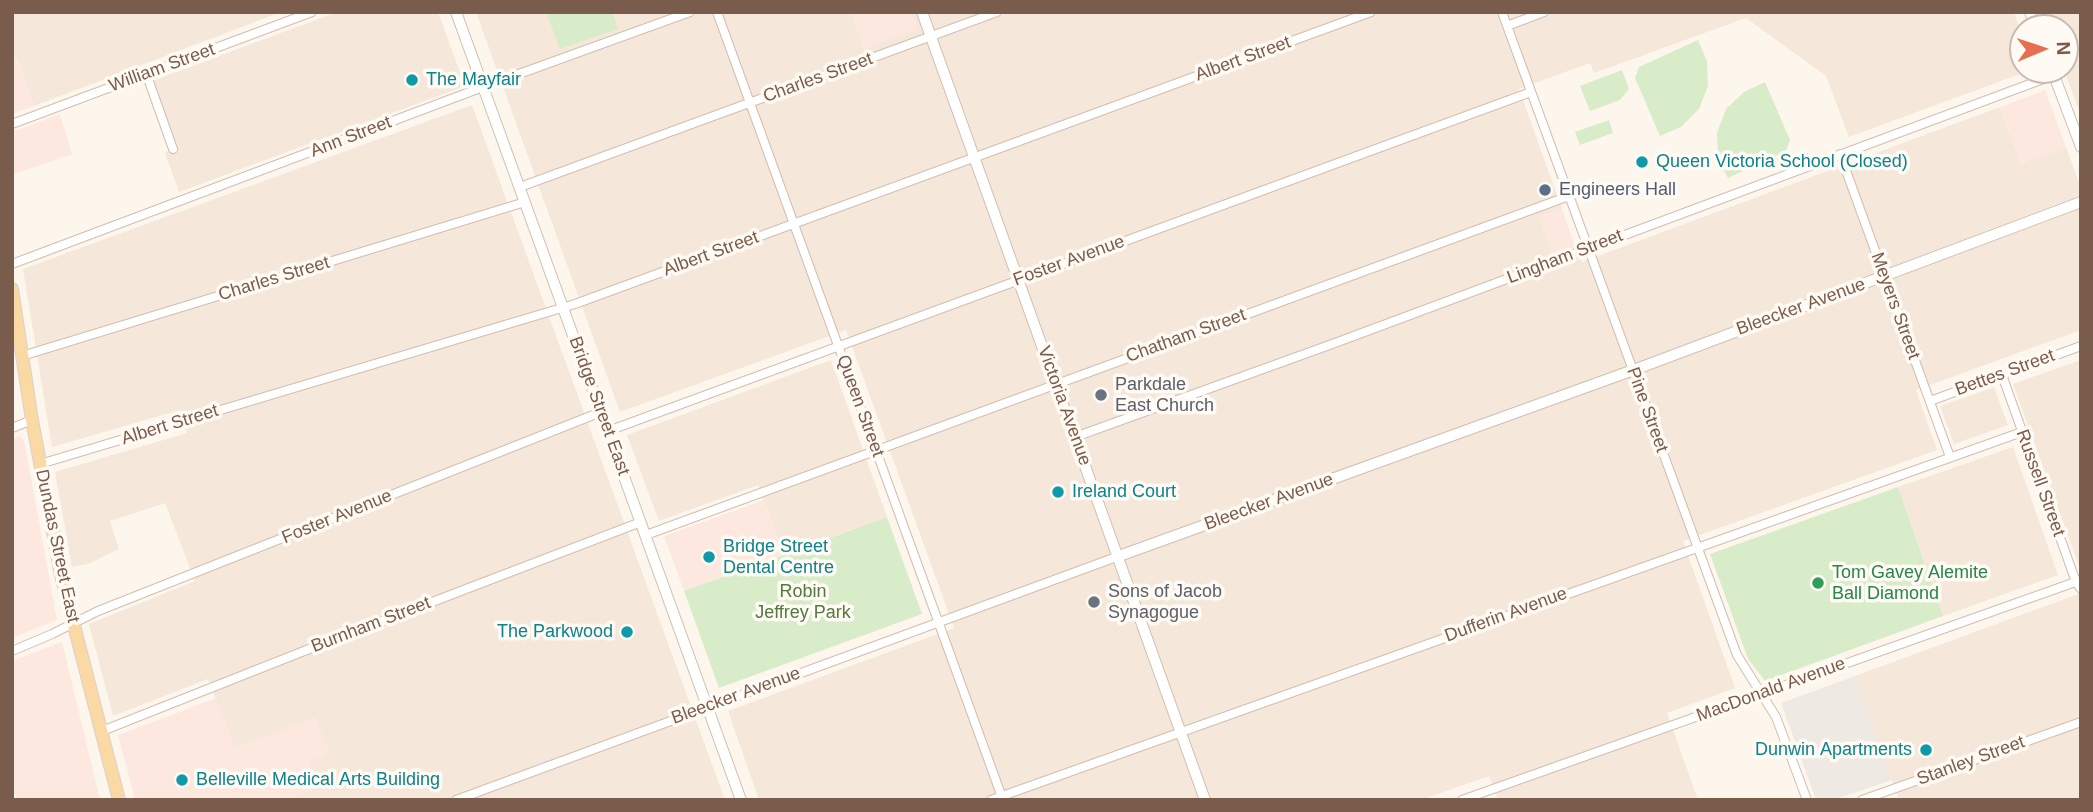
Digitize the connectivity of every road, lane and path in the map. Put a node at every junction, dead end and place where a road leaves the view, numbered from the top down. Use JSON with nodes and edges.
{"nodes":[{"id":1,"x":312,"y":12,"type":"edge"},
{"id":2,"x":456,"y":12,"type":"edge"},
{"id":3,"x":690,"y":12,"type":"edge"},
{"id":4,"x":717,"y":12,"type":"edge"},
{"id":5,"x":922,"y":12,"type":"edge"},
{"id":6,"x":997,"y":12,"type":"edge"},
{"id":7,"x":1371,"y":12,"type":"edge"},
{"id":8,"x":1502,"y":12,"type":"edge"},
{"id":9,"x":1544,"y":12,"type":"edge"},
{"id":10,"x":1507,"y":26,"type":"junction"},
{"id":11,"x":931,"y":36,"type":"junction"},
{"id":12,"x":146,"y":73,"type":"junction"},
{"id":13,"x":2022,"y":84,"type":"edge"},
{"id":14,"x":2057,"y":84,"type":"edge"},
{"id":15,"x":483,"y":88,"type":"junction"},
{"id":16,"x":1531,"y":92,"type":"junction"},
{"id":17,"x":750,"y":103,"type":"junction"},
{"id":18,"x":12,"y":124,"type":"edge"},
{"id":19,"x":2081,"y":147,"type":"edge"},
{"id":20,"x":173,"y":149,"type":"dead end"},
{"id":21,"x":1840,"y":154,"type":"junction"},
{"id":22,"x":975,"y":158,"type":"junction"},
{"id":23,"x":520,"y":187,"type":"junction"},
{"id":24,"x":1569,"y":195,"type":"junction"},
{"id":25,"x":525,"y":202,"type":"junction"},
{"id":26,"x":2081,"y":202,"type":"edge"},
{"id":27,"x":794,"y":223,"type":"junction"},
{"id":28,"x":1588,"y":248,"type":"junction"},
{"id":29,"x":12,"y":264,"type":"edge"},
{"id":30,"x":1884,"y":277,"type":"junction"},
{"id":31,"x":1018,"y":280,"type":"junction"},
{"id":32,"x":12,"y":289,"type":"edge"},
{"id":33,"x":563,"y":308,"type":"junction"},
{"id":34,"x":838,"y":346,"type":"junction"},
{"id":35,"x":2081,"y":346,"type":"edge"},
{"id":36,"x":22,"y":356,"type":"junction"},
{"id":37,"x":1632,"y":370,"type":"junction"},
{"id":38,"x":2002,"y":375,"type":"junction"},
{"id":39,"x":1056,"y":384,"type":"junction"},
{"id":40,"x":1930,"y":401,"type":"junction"},
{"id":41,"x":601,"y":412,"type":"junction"},
{"id":42,"x":32,"y":420,"type":"junction"},
{"id":43,"x":12,"y":428,"type":"edge"},
{"id":44,"x":608,"y":431,"type":"junction"},
{"id":45,"x":2022,"y":432,"type":"junction"},
{"id":46,"x":1075,"y":437,"type":"junction"},
{"id":47,"x":876,"y":451,"type":"junction"},
{"id":48,"x":1950,"y":457,"type":"junction"},
{"id":49,"x":40,"y":464,"type":"junction"},
{"id":50,"x":641,"y":522,"type":"junction"},
{"id":51,"x":646,"y":536,"type":"junction"},
{"id":52,"x":1696,"y":547,"type":"junction"},
{"id":53,"x":1119,"y":556,"type":"junction"},
{"id":54,"x":2079,"y":584,"type":"edge"},
{"id":55,"x":937,"y":622,"type":"junction"},
{"id":56,"x":73,"y":623,"type":"junction"},
{"id":57,"x":12,"y":650,"type":"edge"},
{"id":58,"x":1762,"y":694,"type":"junction"},
{"id":59,"x":708,"y":706,"type":"junction"},
{"id":60,"x":2081,"y":722,"type":"edge"},
{"id":61,"x":102,"y":731,"type":"junction"},
{"id":62,"x":1181,"y":731,"type":"junction"},
{"id":63,"x":1002,"y":798,"type":"edge"},
{"id":64,"x":119,"y":800,"type":"edge"},
{"id":65,"x":456,"y":800,"type":"edge"},
{"id":66,"x":741,"y":800,"type":"edge"},
{"id":67,"x":991,"y":800,"type":"edge"},
{"id":68,"x":1205,"y":800,"type":"edge"},
{"id":69,"x":1462,"y":800,"type":"edge"},
{"id":70,"x":1807,"y":800,"type":"edge"},
{"id":71,"x":1862,"y":800,"type":"edge"}],
"edges":[{"from":1,"to":12,"type":"street","name":"William Street"},
{"from":2,"to":15,"type":"street","name":"Bridge Street East"},
{"from":3,"to":15,"type":"street","name":"Ann Street"},
{"from":4,"to":17,"type":"street","name":"Queen Street"},
{"from":5,"to":11,"type":"street","name":"Victoria Avenue"},
{"from":6,"to":11,"type":"street","name":"Charles Street"},
{"from":7,"to":22,"type":"street","name":"Albert Street"},
{"from":8,"to":10,"type":"street","name":"Pine Street"},
{"from":9,"to":10,"type":"street"},
{"from":10,"to":16,"type":"street","name":"Pine Street"},
{"from":11,"to":17,"type":"street","name":"Charles Street"},
{"from":11,"to":22,"type":"street","name":"Victoria Avenue"},
{"from":12,"to":18,"type":"street","name":"William Street"},
{"from":12,"to":20,"type":"street"},
{"from":13,"to":21,"type":"street","name":"Lingham Street"},
{"from":14,"to":19,"type":"street"},
{"from":15,"to":23,"type":"street","name":"Bridge Street East"},
{"from":15,"to":29,"type":"street","name":"Ann Street"},
{"from":16,"to":24,"type":"street","name":"Pine Street"},
{"from":16,"to":31,"type":"street","name":"Foster Avenue"},
{"from":17,"to":23,"type":"street","name":"Charles Street"},
{"from":17,"to":27,"type":"street","name":"Queen Street"},
{"from":21,"to":28,"type":"street","name":"Lingham Street"},
{"from":21,"to":30,"type":"street","name":"Meyers Street"},
{"from":22,"to":27,"type":"street","name":"Albert Street"},
{"from":22,"to":31,"type":"street","name":"Victoria Avenue"},
{"from":23,"to":25,"type":"street","name":"Bridge Street East"},
{"from":24,"to":28,"type":"street","name":"Pine Street"},
{"from":24,"to":39,"type":"street","name":"Chatham Street"},
{"from":25,"to":33,"type":"street","name":"Bridge Street East"},
{"from":25,"to":36,"type":"street","name":"Charles Street"},
{"from":26,"to":30,"type":"street","name":"Bleecker Avenue"},
{"from":27,"to":33,"type":"street","name":"Albert Street"},
{"from":27,"to":34,"type":"street","name":"Queen Street"},
{"from":28,"to":37,"type":"street","name":"Pine Street"},
{"from":28,"to":46,"type":"street","name":"Lingham Street"},
{"from":30,"to":37,"type":"street","name":"Bleecker Avenue"},
{"from":30,"to":40,"type":"street","name":"Meyers Street"},
{"from":31,"to":34,"type":"street","name":"Foster Avenue"},
{"from":31,"to":39,"type":"street","name":"Victoria Avenue"},
{"from":32,"to":36,"type":"main road","name":"Dundas Street East"},
{"from":33,"to":41,"type":"street","name":"Bridge Street East"},
{"from":33,"to":49,"type":"street","name":"Albert Street"},
{"from":34,"to":44,"type":"street","name":"Foster Avenue"},
{"from":34,"to":47,"type":"street","name":"Queen Street"},
{"from":35,"to":38,"type":"street","name":"Bettes Street"},
{"from":36,"to":42,"type":"main road","name":"Dundas Street East"},
{"from":37,"to":52,"type":"street","name":"Pine Street"},
{"from":37,"to":53,"type":"street","name":"Bleecker Avenue"},
{"from":38,"to":40,"type":"street","name":"Bettes Street"},
{"from":38,"to":45,"type":"street","name":"Russell Street"},
{"from":39,"to":46,"type":"street","name":"Victoria Avenue"},
{"from":39,"to":47,"type":"street","name":"Chatham Street"},
{"from":40,"to":48,"type":"street","name":"Meyers Street"},
{"from":41,"to":44,"type":"street","name":"Bridge Street East"},
{"from":41,"to":56,"type":"street","name":"Foster Avenue"},
{"from":42,"to":43,"type":"street"},
{"from":42,"to":49,"type":"main road","name":"Dundas Street East"},
{"from":44,"to":50,"type":"street","name":"Bridge Street East"},
{"from":45,"to":48,"type":"street","name":"Dufferin Avenue"},
{"from":45,"to":54,"type":"street","name":"Russell Street"},
{"from":46,"to":53,"type":"street","name":"Victoria Avenue"},
{"from":47,"to":51,"type":"street","name":"Chatham Street"},
{"from":47,"to":55,"type":"street","name":"Queen Street"},
{"from":48,"to":52,"type":"street","name":"Dufferin Avenue"},
{"from":49,"to":56,"type":"main road","name":"Dundas Street East"},
{"from":50,"to":51,"type":"street","name":"Bridge Street East"},
{"from":50,"to":61,"type":"street","name":"Burnham Street"},
{"from":51,"to":59,"type":"street","name":"Bridge Street East"},
{"from":52,"to":58,"type":"street","name":"Pine Street"},
{"from":52,"to":62,"type":"street","name":"Dufferin Avenue"},
{"from":53,"to":55,"type":"street","name":"Bleecker Avenue"},
{"from":53,"to":62,"type":"street","name":"Victoria Avenue"},
{"from":54,"to":58,"type":"street","name":"MacDonald Avenue"},
{"from":55,"to":59,"type":"street","name":"Bleecker Avenue"},
{"from":55,"to":63,"type":"street","name":"Queen Street"},
{"from":56,"to":57,"type":"street","name":"Foster Avenue"},
{"from":56,"to":61,"type":"main road","name":"Dundas Street East"},
{"from":58,"to":69,"type":"street","name":"MacDonald Avenue"},
{"from":58,"to":70,"type":"street","name":"Pine Street"},
{"from":59,"to":65,"type":"street","name":"Bleecker Avenue"},
{"from":59,"to":66,"type":"street","name":"Bridge Street East"},
{"from":60,"to":71,"type":"street","name":"Stanley Street"},
{"from":61,"to":64,"type":"main road","name":"Dundas Street East"},
{"from":62,"to":63,"type":"street","name":"Dufferin Avenue"},
{"from":62,"to":68,"type":"street","name":"Victoria Avenue"},
{"from":63,"to":67,"type":"street","name":"Dufferin Avenue"}]}
